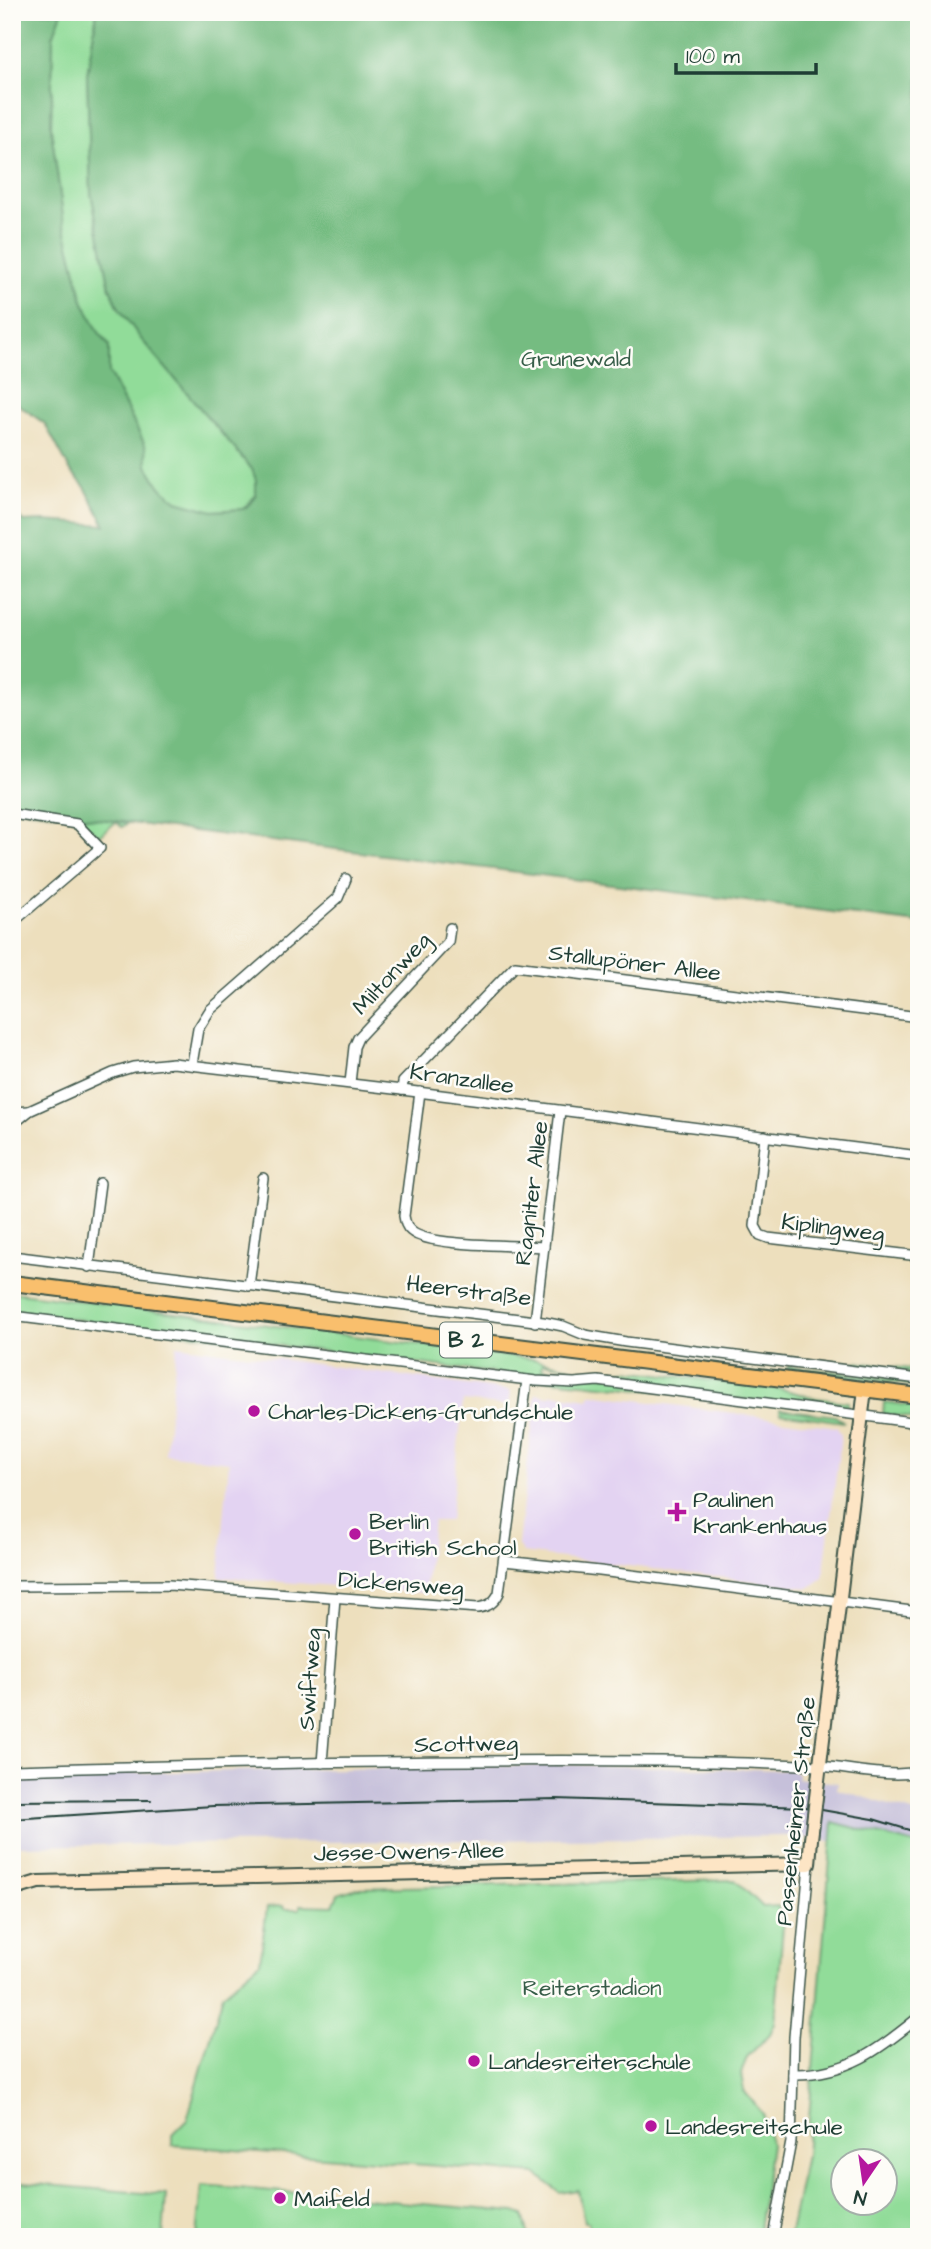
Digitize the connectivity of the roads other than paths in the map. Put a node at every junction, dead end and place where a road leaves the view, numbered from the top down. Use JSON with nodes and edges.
{"nodes":[{"id":1,"x":12,"y":814,"type":"edge"},
{"id":2,"x":346,"y":879,"type":"dead end"},
{"id":3,"x":12,"y":923,"type":"edge"},
{"id":4,"x":450,"y":929,"type":"dead end"},
{"id":5,"x":919,"y":1017,"type":"edge"},
{"id":6,"x":192,"y":1064,"type":"junction"},
{"id":7,"x":350,"y":1083,"type":"junction"},
{"id":8,"x":402,"y":1090,"type":"junction"},
{"id":9,"x":420,"y":1092,"type":"junction"},
{"id":10,"x":29,"y":1111,"type":"junction"},
{"id":11,"x":560,"y":1111,"type":"junction"},
{"id":12,"x":12,"y":1112,"type":"edge"},
{"id":13,"x":12,"y":1125,"type":"edge"},
{"id":14,"x":765,"y":1136,"type":"junction"},
{"id":15,"x":919,"y":1156,"type":"edge"},
{"id":16,"x":263,"y":1178,"type":"dead end"},
{"id":17,"x":100,"y":1183,"type":"dead end"},
{"id":18,"x":544,"y":1247,"type":"junction"},
{"id":19,"x":12,"y":1256,"type":"edge"},
{"id":20,"x":919,"y":1256,"type":"edge"},
{"id":21,"x":89,"y":1266,"type":"junction"},
{"id":22,"x":12,"y":1283,"type":"edge"},
{"id":23,"x":248,"y":1286,"type":"junction"},
{"id":24,"x":12,"y":1316,"type":"edge"},
{"id":25,"x":535,"y":1322,"type":"junction"},
{"id":26,"x":919,"y":1379,"type":"edge"},
{"id":27,"x":527,"y":1380,"type":"junction"},
{"id":28,"x":865,"y":1390,"type":"junction"},
{"id":29,"x":919,"y":1396,"type":"edge"},
{"id":30,"x":861,"y":1416,"type":"junction"},
{"id":31,"x":919,"y":1423,"type":"edge"},
{"id":32,"x":504,"y":1561,"type":"junction"},
{"id":33,"x":12,"y":1586,"type":"edge"},
{"id":34,"x":335,"y":1598,"type":"junction"},
{"id":35,"x":838,"y":1602,"type":"junction"},
{"id":36,"x":919,"y":1612,"type":"edge"},
{"id":37,"x":322,"y":1763,"type":"junction"},
{"id":38,"x":820,"y":1766,"type":"junction"},
{"id":39,"x":12,"y":1770,"type":"edge"},
{"id":40,"x":919,"y":1772,"type":"edge"},
{"id":41,"x":808,"y":1864,"type":"junction"},
{"id":42,"x":12,"y":1890,"type":"edge"},
{"id":43,"x":919,"y":2017,"type":"edge"},
{"id":44,"x":793,"y":2074,"type":"junction"},
{"id":45,"x":773,"y":2237,"type":"edge"}],
"edges":[{"from":1,"to":3,"type":"street"},
{"from":2,"to":6,"type":"street"},
{"from":4,"to":7,"type":"street","name":"Miltonweg"},
{"from":5,"to":8,"type":"street","name":"Stallupöner Allee"},
{"from":6,"to":7,"type":"street","name":"Kranzallee"},
{"from":6,"to":10,"type":"street","name":"Kranzallee"},
{"from":7,"to":8,"type":"street","name":"Kranzallee"},
{"from":8,"to":9,"type":"street","name":"Kranzallee"},
{"from":9,"to":11,"type":"street","name":"Kranzallee"},
{"from":9,"to":18,"type":"street"},
{"from":10,"to":12,"type":"street"},
{"from":10,"to":13,"type":"street","name":"Kranzallee"},
{"from":11,"to":14,"type":"street","name":"Kranzallee"},
{"from":11,"to":18,"type":"street","name":"Ragniter Allee"},
{"from":14,"to":15,"type":"street","name":"Kranzallee"},
{"from":14,"to":20,"type":"street","name":"Kiplingweg"},
{"from":16,"to":23,"type":"street"},
{"from":17,"to":21,"type":"street"},
{"from":18,"to":25,"type":"street","name":"Ragniter Allee"},
{"from":19,"to":21,"type":"street","name":"Heerstraße"},
{"from":21,"to":23,"type":"street","name":"Heerstraße"},
{"from":22,"to":28,"type":"main road","number":"B 2"},
{"from":23,"to":25,"type":"street","name":"Heerstraße"},
{"from":24,"to":27,"type":"street"},
{"from":25,"to":26,"type":"street","name":"Heerstraße"},
{"from":27,"to":30,"type":"street"},
{"from":27,"to":32,"type":"street"},
{"from":28,"to":29,"type":"main road","number":"B 2"},
{"from":28,"to":30,"type":"street","name":"Passenheimer Straße"},
{"from":30,"to":31,"type":"street"},
{"from":30,"to":35,"type":"street","name":"Passenheimer Straße"},
{"from":32,"to":34,"type":"street","name":"Dickensweg"},
{"from":32,"to":35,"type":"street"},
{"from":33,"to":34,"type":"street","name":"Dickensweg"},
{"from":34,"to":37,"type":"street","name":"Swiftweg"},
{"from":35,"to":36,"type":"street"},
{"from":35,"to":38,"type":"street","name":"Passenheimer Straße"},
{"from":37,"to":38,"type":"street","name":"Scottweg"},
{"from":37,"to":39,"type":"street","name":"Scottweg"},
{"from":38,"to":40,"type":"street","name":"Scottweg"},
{"from":38,"to":41,"type":"street","name":"Passenheimer Straße","bridge":true},
{"from":41,"to":42,"type":"street","name":"Jesse-Owens-Allee"},
{"from":41,"to":44,"type":"street","name":"Passenheimer Straße"},
{"from":43,"to":44,"type":"street"},
{"from":44,"to":45,"type":"street","name":"Passenheimer Straße"}]}
